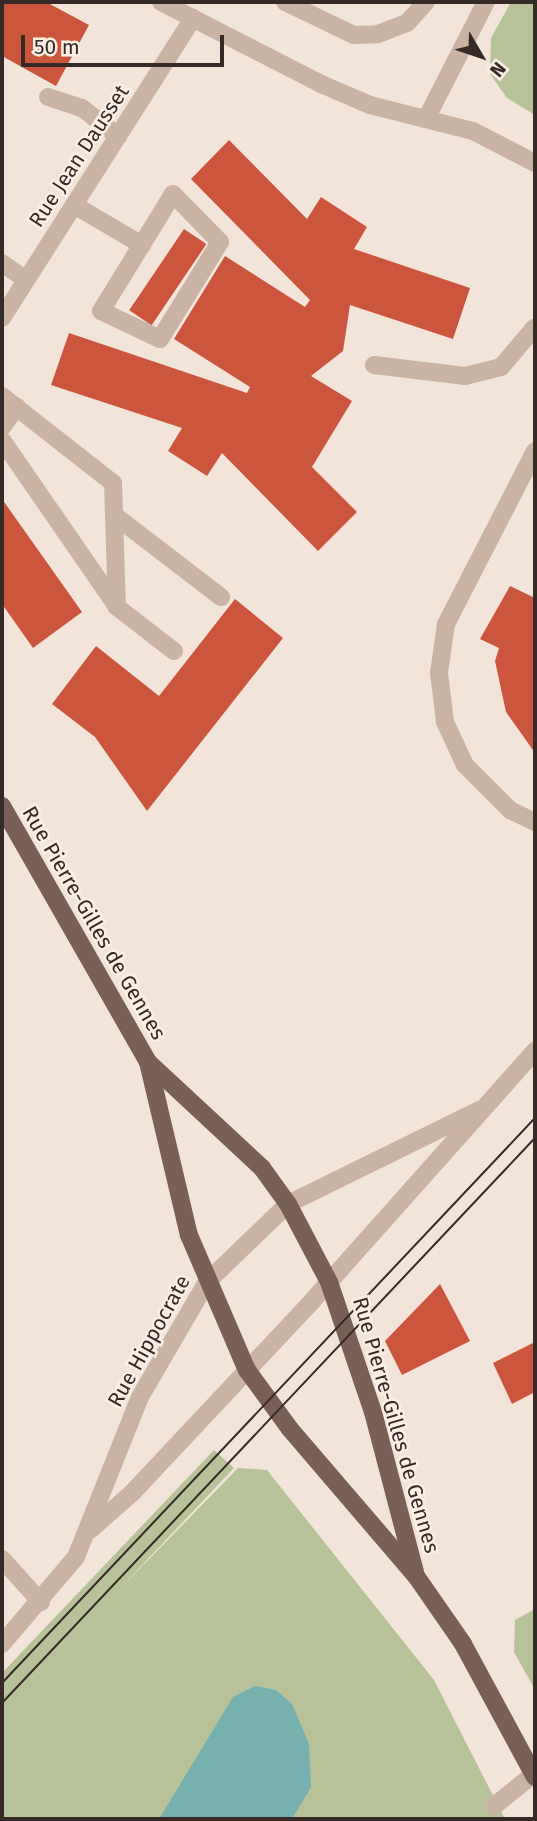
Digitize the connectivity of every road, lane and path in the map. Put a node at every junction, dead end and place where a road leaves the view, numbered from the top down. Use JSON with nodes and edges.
{"nodes":[{"id":1,"x":161,"y":2,"type":"edge"},
{"id":2,"x":285,"y":2,"type":"edge"},
{"id":3,"x":426,"y":2,"type":"edge"},
{"id":4,"x":486,"y":2,"type":"edge"},
{"id":5,"x":193,"y":18,"type":"junction"},
{"id":6,"x":48,"y":97,"type":"dead end"},
{"id":7,"x":426,"y":119,"type":"junction"},
{"id":8,"x":118,"y":136,"type":"junction"},
{"id":9,"x":535,"y":163,"type":"edge"},
{"id":10,"x":74,"y":205,"type":"junction"},
{"id":11,"x":142,"y":245,"type":"junction"},
{"id":12,"x":2,"y":263,"type":"edge"},
{"id":13,"x":26,"y":280,"type":"junction"},
{"id":14,"x":2,"y":318,"type":"edge"},
{"id":15,"x":535,"y":327,"type":"edge"},
{"id":16,"x":374,"y":365,"type":"dead end"},
{"id":17,"x":2,"y":396,"type":"edge"},
{"id":18,"x":17,"y":407,"type":"junction"},
{"id":19,"x":2,"y":427,"type":"edge"},
{"id":20,"x":2,"y":440,"type":"edge"},
{"id":21,"x":535,"y":450,"type":"edge"},
{"id":22,"x":114,"y":515,"type":"junction"},
{"id":23,"x":220,"y":597,"type":"dead end"},
{"id":24,"x":117,"y":607,"type":"junction"},
{"id":25,"x":174,"y":651,"type":"dead end"},
{"id":26,"x":2,"y":806,"type":"edge"},
{"id":27,"x":535,"y":822,"type":"edge"},
{"id":28,"x":535,"y":1051,"type":"edge"},
{"id":29,"x":148,"y":1062,"type":"junction"},
{"id":30,"x":479,"y":1110,"type":"junction"},
{"id":31,"x":288,"y":1204,"type":"junction"},
{"id":32,"x":207,"y":1282,"type":"junction"},
{"id":33,"x":329,"y":1282,"type":"junction"},
{"id":34,"x":247,"y":1370,"type":"junction"},
{"id":35,"x":90,"y":1530,"type":"junction"},
{"id":36,"x":2,"y":1559,"type":"edge"},
{"id":37,"x":416,"y":1576,"type":"junction"},
{"id":38,"x":41,"y":1602,"type":"junction"},
{"id":39,"x":2,"y":1644,"type":"edge"},
{"id":40,"x":534,"y":1776,"type":"edge"},
{"id":41,"x":494,"y":1806,"type":"dead end"}],
"edges":[{"from":1,"to":5,"type":"street"},
{"from":2,"to":3,"type":"street"},
{"from":4,"to":7,"type":"street"},
{"from":5,"to":7,"type":"street"},
{"from":5,"to":8,"type":"street","name":"Rue Jean Dausset"},
{"from":6,"to":8,"type":"street"},
{"from":7,"to":9,"type":"street"},
{"from":8,"to":10,"type":"street","name":"Rue Jean Dausset"},
{"from":10,"to":11,"type":"street"},
{"from":10,"to":13,"type":"street","name":"Rue Jean Dausset"},
{"from":11,"to":11,"type":"street"},
{"from":12,"to":13,"type":"street"},
{"from":13,"to":14,"type":"street","name":"Rue Jean Dausset"},
{"from":15,"to":16,"type":"street"},
{"from":17,"to":18,"type":"street"},
{"from":18,"to":19,"type":"street"},
{"from":18,"to":22,"type":"street"},
{"from":20,"to":24,"type":"street"},
{"from":21,"to":27,"type":"street"},
{"from":22,"to":23,"type":"street"},
{"from":22,"to":24,"type":"street"},
{"from":24,"to":25,"type":"street"},
{"from":26,"to":29,"type":"main road","name":"Rue Pierre-Gilles de Gennes"},
{"from":28,"to":30,"type":"street","name":"Rue Hippocrate"},
{"from":29,"to":31,"type":"main road","name":"Rue Pierre-Gilles de Gennes"},
{"from":29,"to":32,"type":"main road","name":"Rue Pierre-Gilles de Gennes"},
{"from":30,"to":31,"type":"street","name":"Rue Hippocrate"},
{"from":30,"to":33,"type":"street","name":"Rue Hippocrate"},
{"from":31,"to":32,"type":"street","name":"Rue Hippocrate"},
{"from":31,"to":33,"type":"main road","name":"Rue Pierre-Gilles de Gennes"},
{"from":32,"to":34,"type":"main road","name":"Rue Pierre-Gilles de Gennes"},
{"from":32,"to":35,"type":"street","name":"Rue Hippocrate"},
{"from":33,"to":34,"type":"street","name":"Rue Hippocrate"},
{"from":33,"to":37,"type":"main road","name":"Rue Pierre-Gilles de Gennes"},
{"from":34,"to":35,"type":"street","name":"Rue Hippocrate"},
{"from":34,"to":37,"type":"main road","name":"Rue Pierre-Gilles de Gennes"},
{"from":35,"to":38,"type":"street","name":"Rue Hippocrate"},
{"from":36,"to":38,"type":"street"},
{"from":37,"to":40,"type":"main road","name":"Rue Pierre-Gilles de Gennes"},
{"from":38,"to":39,"type":"street","name":"Rue Hippocrate"},
{"from":40,"to":41,"type":"street"}]}
